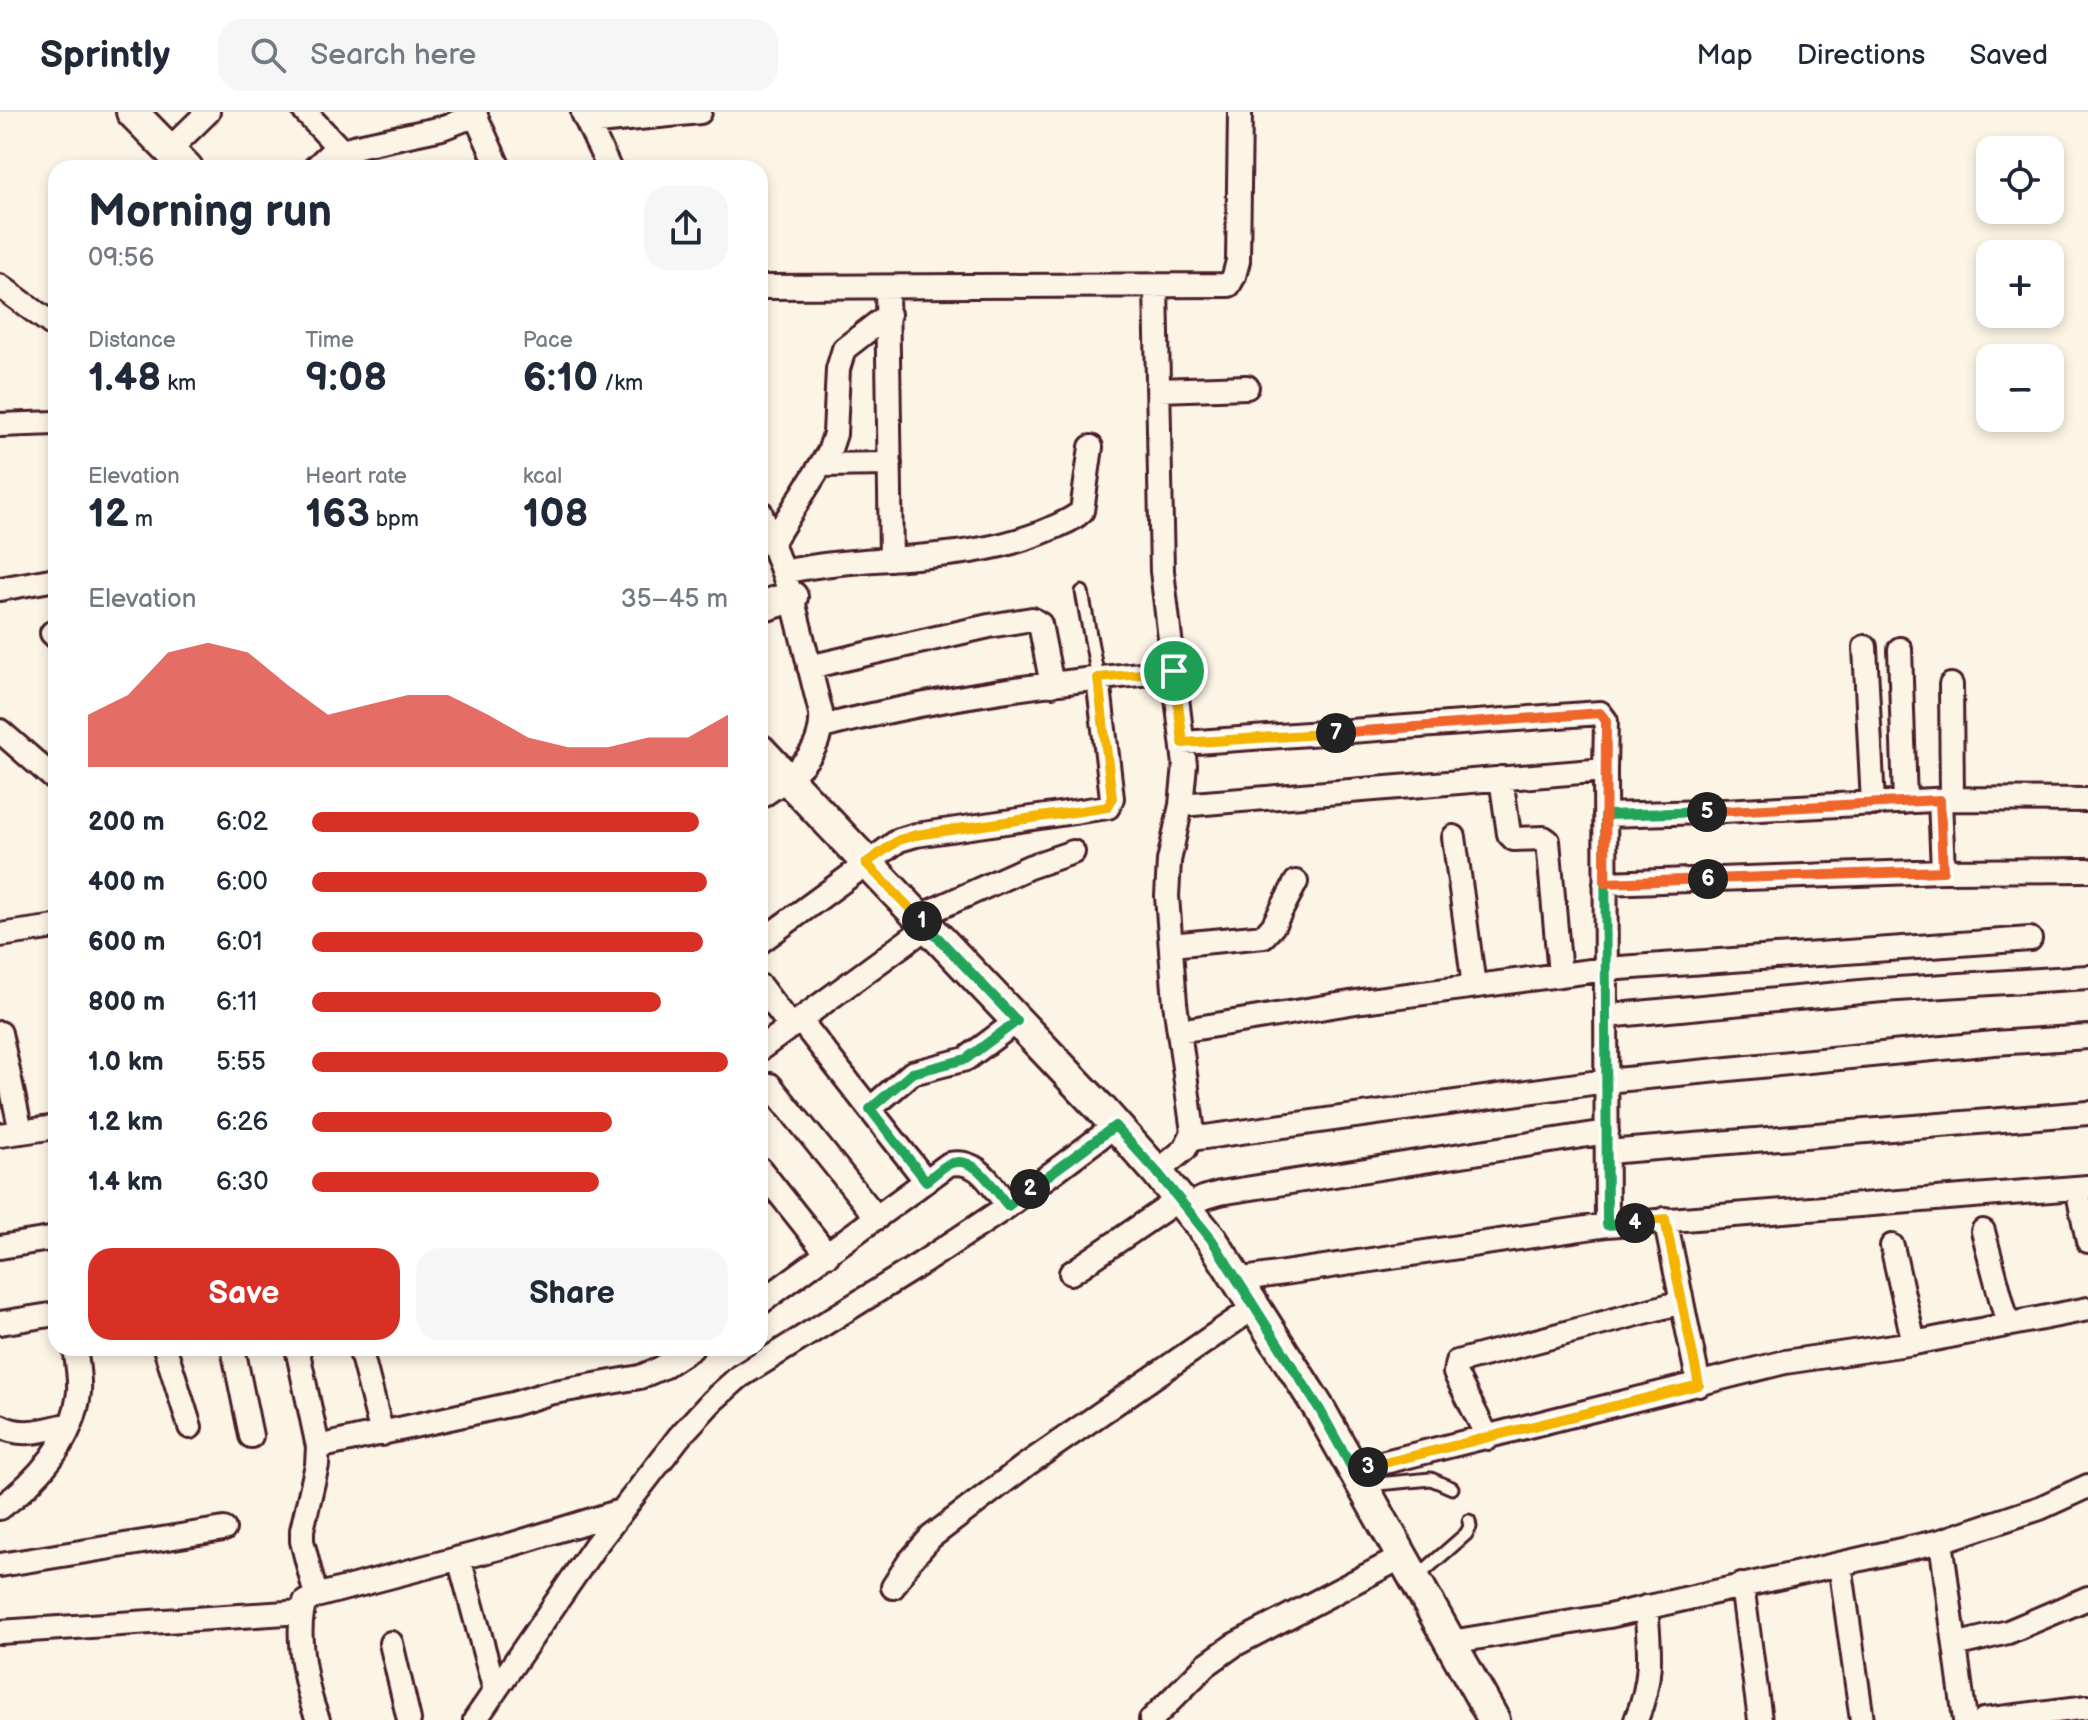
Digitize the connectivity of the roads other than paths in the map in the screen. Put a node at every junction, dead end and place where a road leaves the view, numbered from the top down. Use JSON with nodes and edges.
{"nodes":[{"id":1,"x":132,"y":112,"type":"edge"},
{"id":2,"x":208,"y":112,"type":"edge"},
{"id":3,"x":305,"y":112,"type":"edge"},
{"id":4,"x":700,"y":112,"type":"edge"},
{"id":5,"x":1240,"y":112,"type":"edge"},
{"id":6,"x":475,"y":114,"type":"edge"},
{"id":7,"x":585,"y":118,"type":"edge"},
{"id":8,"x":438,"y":120,"type":"edge"},
{"id":9,"x":347,"y":157,"type":"edge"},
{"id":10,"x":178,"y":159,"type":"edge"},
{"id":11,"x":495,"y":160,"type":"edge"},
{"id":12,"x":605,"y":160,"type":"edge"},
{"id":13,"x":0,"y":286,"type":"edge"},
{"id":14,"x":768,"y":287,"type":"edge"},
{"id":15,"x":1156,"y":287,"type":"junction"},
{"id":16,"x":887,"y":288,"type":"junction"},
{"id":17,"x":889,"y":314,"type":"junction"},
{"id":18,"x":48,"y":321,"type":"edge"},
{"id":19,"x":1247,"y":387,"type":"dead end"},
{"id":20,"x":1159,"y":390,"type":"junction"},
{"id":21,"x":48,"y":423,"type":"edge"},
{"id":22,"x":1,"y":425,"type":"edge"},
{"id":23,"x":1091,"y":447,"type":"dead end"},
{"id":24,"x":890,"y":464,"type":"junction"},
{"id":25,"x":821,"y":465,"type":"junction"},
{"id":26,"x":768,"y":529,"type":"edge"},
{"id":27,"x":773,"y":541,"type":"junction"},
{"id":28,"x":891,"y":559,"type":"junction"},
{"id":29,"x":48,"y":580,"type":"edge"},
{"id":30,"x":0,"y":589,"type":"edge"},
{"id":31,"x":1082,"y":592,"type":"dead end"},
{"id":32,"x":791,"y":596,"type":"junction"},
{"id":33,"x":768,"y":604,"type":"edge"},
{"id":34,"x":1865,"y":647,"type":"dead end"},
{"id":35,"x":1900,"y":649,"type":"dead end"},
{"id":36,"x":809,"y":667,"type":"junction"},
{"id":37,"x":1174,"y":671,"type":"junction"},
{"id":38,"x":1098,"y":678,"type":"junction"},
{"id":39,"x":1052,"y":685,"type":"junction"},
{"id":40,"x":1951,"y":685,"type":"dead end"},
{"id":41,"x":822,"y":727,"type":"junction"},
{"id":42,"x":0,"y":731,"type":"edge"},
{"id":43,"x":1183,"y":743,"type":"junction"},
{"id":44,"x":768,"y":758,"type":"edge"},
{"id":45,"x":1605,"y":770,"type":"junction"},
{"id":46,"x":48,"y":773,"type":"edge"},
{"id":47,"x":1501,"y":778,"type":"junction"},
{"id":48,"x":788,"y":779,"type":"junction"},
{"id":49,"x":768,"y":792,"type":"edge"},
{"id":50,"x":1946,"y":799,"type":"junction"},
{"id":51,"x":2088,"y":800,"type":"edge"},
{"id":52,"x":1905,"y":802,"type":"junction"},
{"id":53,"x":1873,"y":804,"type":"junction"},
{"id":54,"x":1181,"y":805,"type":"junction"},
{"id":55,"x":1605,"y":815,"type":"junction"},
{"id":56,"x":1454,"y":837,"type":"dead end"},
{"id":57,"x":1073,"y":852,"type":"dead end"},
{"id":58,"x":866,"y":863,"type":"junction"},
{"id":59,"x":2088,"y":870,"type":"edge"},
{"id":60,"x":1943,"y":871,"type":"junction"},
{"id":61,"x":1296,"y":882,"type":"dead end"},
{"id":62,"x":1605,"y":883,"type":"junction"},
{"id":63,"x":923,"y":922,"type":"junction"},
{"id":64,"x":48,"y":928,"type":"edge"},
{"id":65,"x":0,"y":935,"type":"edge"},
{"id":66,"x":768,"y":936,"type":"edge"},
{"id":67,"x":2030,"y":939,"type":"dead end"},
{"id":68,"x":1171,"y":945,"type":"junction"},
{"id":69,"x":1606,"y":969,"type":"junction"},
{"id":70,"x":1560,"y":974,"type":"junction"},
{"id":71,"x":2088,"y":977,"type":"edge"},
{"id":72,"x":1474,"y":986,"type":"junction"},
{"id":73,"x":768,"y":994,"type":"edge"},
{"id":74,"x":1606,"y":1016,"type":"junction"},
{"id":75,"x":1017,"y":1021,"type":"junction"},
{"id":76,"x":795,"y":1023,"type":"junction"},
{"id":77,"x":1179,"y":1031,"type":"junction"},
{"id":78,"x":0,"y":1033,"type":"edge"},
{"id":79,"x":2088,"y":1037,"type":"edge"},
{"id":80,"x":768,"y":1043,"type":"edge"},
{"id":81,"x":1606,"y":1081,"type":"junction"},
{"id":82,"x":770,"y":1085,"type":"dead end"},
{"id":83,"x":870,"y":1109,"type":"junction"},
{"id":84,"x":2088,"y":1113,"type":"edge"},
{"id":85,"x":1115,"y":1126,"type":"junction"},
{"id":86,"x":48,"y":1128,"type":"edge"},
{"id":87,"x":10,"y":1133,"type":"edge"},
{"id":88,"x":1191,"y":1139,"type":"junction"},
{"id":89,"x":1607,"y":1142,"type":"junction"},
{"id":90,"x":1157,"y":1172,"type":"junction"},
{"id":91,"x":768,"y":1179,"type":"edge"},
{"id":92,"x":926,"y":1181,"type":"junction"},
{"id":93,"x":2082,"y":1187,"type":"edge"},
{"id":94,"x":1181,"y":1204,"type":"junction"},
{"id":95,"x":1008,"y":1206,"type":"junction"},
{"id":96,"x":877,"y":1218,"type":"junction"},
{"id":97,"x":1665,"y":1219,"type":"junction"},
{"id":98,"x":1607,"y":1225,"type":"junction"},
{"id":99,"x":1983,"y":1231,"type":"dead end"},
{"id":100,"x":48,"y":1239,"type":"edge"},
{"id":101,"x":2088,"y":1241,"type":"edge"},
{"id":102,"x":1892,"y":1246,"type":"dead end"},
{"id":103,"x":0,"y":1247,"type":"edge"},
{"id":104,"x":828,"y":1255,"type":"junction"},
{"id":105,"x":1071,"y":1273,"type":"dead end"},
{"id":106,"x":1237,"y":1280,"type":"junction"},
{"id":107,"x":768,"y":1290,"type":"edge"},
{"id":108,"x":1682,"y":1302,"type":"junction"},
{"id":109,"x":1255,"y":1307,"type":"junction"},
{"id":110,"x":2088,"y":1309,"type":"edge"},
{"id":111,"x":48,"y":1315,"type":"edge"},
{"id":112,"x":0,"y":1323,"type":"edge"},
{"id":113,"x":2008,"y":1325,"type":"junction"},
{"id":114,"x":1914,"y":1343,"type":"junction"},
{"id":115,"x":76,"y":1356,"type":"edge"},
{"id":116,"x":168,"y":1356,"type":"edge"},
{"id":117,"x":235,"y":1356,"type":"edge"},
{"id":118,"x":299,"y":1356,"type":"edge"},
{"id":119,"x":362,"y":1356,"type":"edge"},
{"id":120,"x":680,"y":1356,"type":"edge"},
{"id":121,"x":1699,"y":1385,"type":"junction"},
{"id":122,"x":70,"y":1424,"type":"junction"},
{"id":123,"x":0,"y":1426,"type":"edge"},
{"id":124,"x":190,"y":1427,"type":"dead end"},
{"id":125,"x":382,"y":1434,"type":"junction"},
{"id":126,"x":251,"y":1436,"type":"dead end"},
{"id":127,"x":1488,"y":1438,"type":"junction"},
{"id":128,"x":318,"y":1447,"type":"junction"},
{"id":129,"x":1358,"y":1478,"type":"junction"},
{"id":130,"x":2088,"y":1486,"type":"edge"},
{"id":131,"x":1452,"y":1488,"type":"dead end"},
{"id":132,"x":0,"y":1508,"type":"edge"},
{"id":133,"x":621,"y":1511,"type":"junction"},
{"id":134,"x":1469,"y":1521,"type":"dead end"},
{"id":135,"x":224,"y":1529,"type":"dead end"},
{"id":136,"x":1941,"y":1541,"type":"junction"},
{"id":137,"x":459,"y":1558,"type":"junction"},
{"id":138,"x":1840,"y":1564,"type":"junction"},
{"id":139,"x":0,"y":1565,"type":"edge"},
{"id":140,"x":1409,"y":1568,"type":"junction"},
{"id":141,"x":1742,"y":1585,"type":"junction"},
{"id":142,"x":893,"y":1587,"type":"dead end"},
{"id":143,"x":2088,"y":1598,"type":"edge"},
{"id":144,"x":309,"y":1604,"type":"junction"},
{"id":145,"x":1646,"y":1607,"type":"junction"},
{"id":146,"x":0,"y":1632,"type":"edge"},
{"id":147,"x":1451,"y":1642,"type":"junction"},
{"id":148,"x":391,"y":1643,"type":"dead end"},
{"id":149,"x":1955,"y":1645,"type":"junction"},
{"id":150,"x":495,"y":1691,"type":"junction"},
{"id":151,"x":2088,"y":1707,"type":"edge"},
{"id":152,"x":318,"y":1720,"type":"edge"},
{"id":153,"x":409,"y":1720,"type":"edge"},
{"id":154,"x":475,"y":1720,"type":"edge"},
{"id":155,"x":1151,"y":1720,"type":"edge"},
{"id":156,"x":1494,"y":1720,"type":"edge"},
{"id":157,"x":1636,"y":1720,"type":"edge"},
{"id":158,"x":1760,"y":1720,"type":"edge"},
{"id":159,"x":1862,"y":1720,"type":"edge"},
{"id":160,"x":1965,"y":1720,"type":"edge"},
{"id":161,"x":1984,"y":1720,"type":"edge"}],
"edges":[{"from":1,"to":10,"type":"main road"},
{"from":2,"to":10,"type":"street"},
{"from":3,"to":9,"type":"street"},
{"from":4,"to":7,"type":"street"},
{"from":5,"to":15,"type":"street"},
{"from":6,"to":8,"type":"street"},
{"from":6,"to":11,"type":"street"},
{"from":7,"to":12,"type":"street"},
{"from":8,"to":9,"type":"street"},
{"from":13,"to":18,"type":"street"},
{"from":14,"to":16,"type":"street"},
{"from":15,"to":16,"type":"street"},
{"from":15,"to":20,"type":"street"},
{"from":16,"to":17,"type":"street"},
{"from":17,"to":24,"type":"street"},
{"from":17,"to":25,"type":"street"},
{"from":19,"to":20,"type":"street"},
{"from":20,"to":37,"type":"street"},
{"from":21,"to":22,"type":"street"},
{"from":23,"to":28,"type":"street"},
{"from":24,"to":25,"type":"street"},
{"from":24,"to":28,"type":"street"},
{"from":25,"to":27,"type":"street"},
{"from":26,"to":27,"type":"street"},
{"from":27,"to":32,"type":"street"},
{"from":28,"to":32,"type":"street"},
{"from":29,"to":30,"type":"street"},
{"from":31,"to":38,"type":"lane"},
{"from":32,"to":33,"type":"main road"},
{"from":32,"to":36,"type":"street"},
{"from":34,"to":53,"type":"street"},
{"from":35,"to":52,"type":"street"},
{"from":36,"to":39,"type":"street"},
{"from":36,"to":41,"type":"street"},
{"from":37,"to":38,"type":"street"},
{"from":37,"to":43,"type":"street"},
{"from":38,"to":39,"type":"street"},
{"from":38,"to":58,"type":"street"},
{"from":39,"to":41,"type":"street"},
{"from":40,"to":50,"type":"street"},
{"from":41,"to":48,"type":"street"},
{"from":42,"to":46,"type":"street"},
{"from":43,"to":45,"type":"street"},
{"from":43,"to":54,"type":"street"},
{"from":44,"to":48,"type":"main road"},
{"from":45,"to":47,"type":"street"},
{"from":45,"to":55,"type":"street"},
{"from":47,"to":54,"type":"street"},
{"from":47,"to":70,"type":"street"},
{"from":48,"to":49,"type":"street"},
{"from":48,"to":58,"type":"main road"},
{"from":50,"to":51,"type":"street"},
{"from":50,"to":52,"type":"street"},
{"from":50,"to":60,"type":"street"},
{"from":52,"to":53,"type":"street"},
{"from":53,"to":55,"type":"street"},
{"from":54,"to":68,"type":"street"},
{"from":55,"to":62,"type":"street"},
{"from":56,"to":72,"type":"street"},
{"from":57,"to":63,"type":"street"},
{"from":58,"to":63,"type":"main road"},
{"from":58,"to":66,"type":"street"},
{"from":59,"to":60,"type":"street"},
{"from":60,"to":62,"type":"street"},
{"from":61,"to":68,"type":"street"},
{"from":62,"to":69,"type":"street"},
{"from":63,"to":75,"type":"main road"},
{"from":63,"to":76,"type":"street"},
{"from":64,"to":65,"type":"street"},
{"from":67,"to":69,"type":"street"},
{"from":68,"to":77,"type":"street"},
{"from":69,"to":70,"type":"street"},
{"from":69,"to":74,"type":"street"},
{"from":70,"to":72,"type":"street"},
{"from":71,"to":74,"type":"street"},
{"from":72,"to":77,"type":"street"},
{"from":73,"to":76,"type":"street"},
{"from":74,"to":81,"type":"street"},
{"from":75,"to":83,"type":"street"},
{"from":75,"to":85,"type":"main road"},
{"from":76,"to":80,"type":"street"},
{"from":76,"to":83,"type":"street"},
{"from":77,"to":88,"type":"street"},
{"from":78,"to":87,"type":"street"},
{"from":79,"to":81,"type":"street"},
{"from":81,"to":88,"type":"street"},
{"from":81,"to":89,"type":"street"},
{"from":82,"to":96,"type":"street"},
{"from":83,"to":92,"type":"street"},
{"from":84,"to":89,"type":"street"},
{"from":85,"to":90,"type":"main road"},
{"from":85,"to":95,"type":"street"},
{"from":86,"to":87,"type":"street"},
{"from":88,"to":90,"type":"street"},
{"from":89,"to":94,"type":"street"},
{"from":89,"to":98,"type":"street"},
{"from":90,"to":94,"type":"main road"},
{"from":91,"to":104,"type":"street"},
{"from":92,"to":95,"type":"street"},
{"from":92,"to":96,"type":"street"},
{"from":93,"to":97,"type":"street"},
{"from":93,"to":101,"type":"street"},
{"from":94,"to":105,"type":"street"},
{"from":94,"to":106,"type":"main road"},
{"from":95,"to":133,"type":"street"},
{"from":96,"to":104,"type":"street"},
{"from":97,"to":98,"type":"street"},
{"from":97,"to":108,"type":"street"},
{"from":98,"to":106,"type":"street"},
{"from":99,"to":113,"type":"street"},
{"from":100,"to":103,"type":"street"},
{"from":102,"to":114,"type":"street"},
{"from":104,"to":107,"type":"street"},
{"from":106,"to":109,"type":"main road"},
{"from":108,"to":121,"type":"street"},
{"from":108,"to":127,"type":"street"},
{"from":109,"to":129,"type":"main road"},
{"from":109,"to":142,"type":"street"},
{"from":110,"to":113,"type":"street"},
{"from":111,"to":112,"type":"street"},
{"from":113,"to":114,"type":"street"},
{"from":114,"to":121,"type":"street"},
{"from":115,"to":122,"type":"street"},
{"from":116,"to":124,"type":"street"},
{"from":117,"to":126,"type":"street"},
{"from":118,"to":128,"type":"street"},
{"from":119,"to":125,"type":"street"},
{"from":120,"to":125,"type":"street"},
{"from":121,"to":127,"type":"street"},
{"from":122,"to":123,"type":"street"},
{"from":122,"to":132,"type":"street"},
{"from":125,"to":128,"type":"street"},
{"from":127,"to":129,"type":"street"},
{"from":128,"to":144,"type":"street"},
{"from":129,"to":131,"type":"lane"},
{"from":129,"to":140,"type":"main road"},
{"from":130,"to":136,"type":"street"},
{"from":133,"to":137,"type":"street"},
{"from":133,"to":150,"type":"street"},
{"from":134,"to":140,"type":"lane"},
{"from":135,"to":139,"type":"street"},
{"from":136,"to":138,"type":"street"},
{"from":136,"to":149,"type":"street"},
{"from":137,"to":144,"type":"street"},
{"from":137,"to":150,"type":"street"},
{"from":138,"to":141,"type":"street"},
{"from":138,"to":159,"type":"street"},
{"from":140,"to":147,"type":"main road"},
{"from":140,"to":155,"type":"street"},
{"from":141,"to":145,"type":"street"},
{"from":141,"to":158,"type":"street"},
{"from":143,"to":149,"type":"street"},
{"from":144,"to":146,"type":"street"},
{"from":144,"to":152,"type":"street"},
{"from":145,"to":147,"type":"street"},
{"from":145,"to":157,"type":"street"},
{"from":147,"to":156,"type":"main road"},
{"from":148,"to":153,"type":"street"},
{"from":149,"to":160,"type":"street"},
{"from":150,"to":154,"type":"street"},
{"from":151,"to":161,"type":"street"}]}
